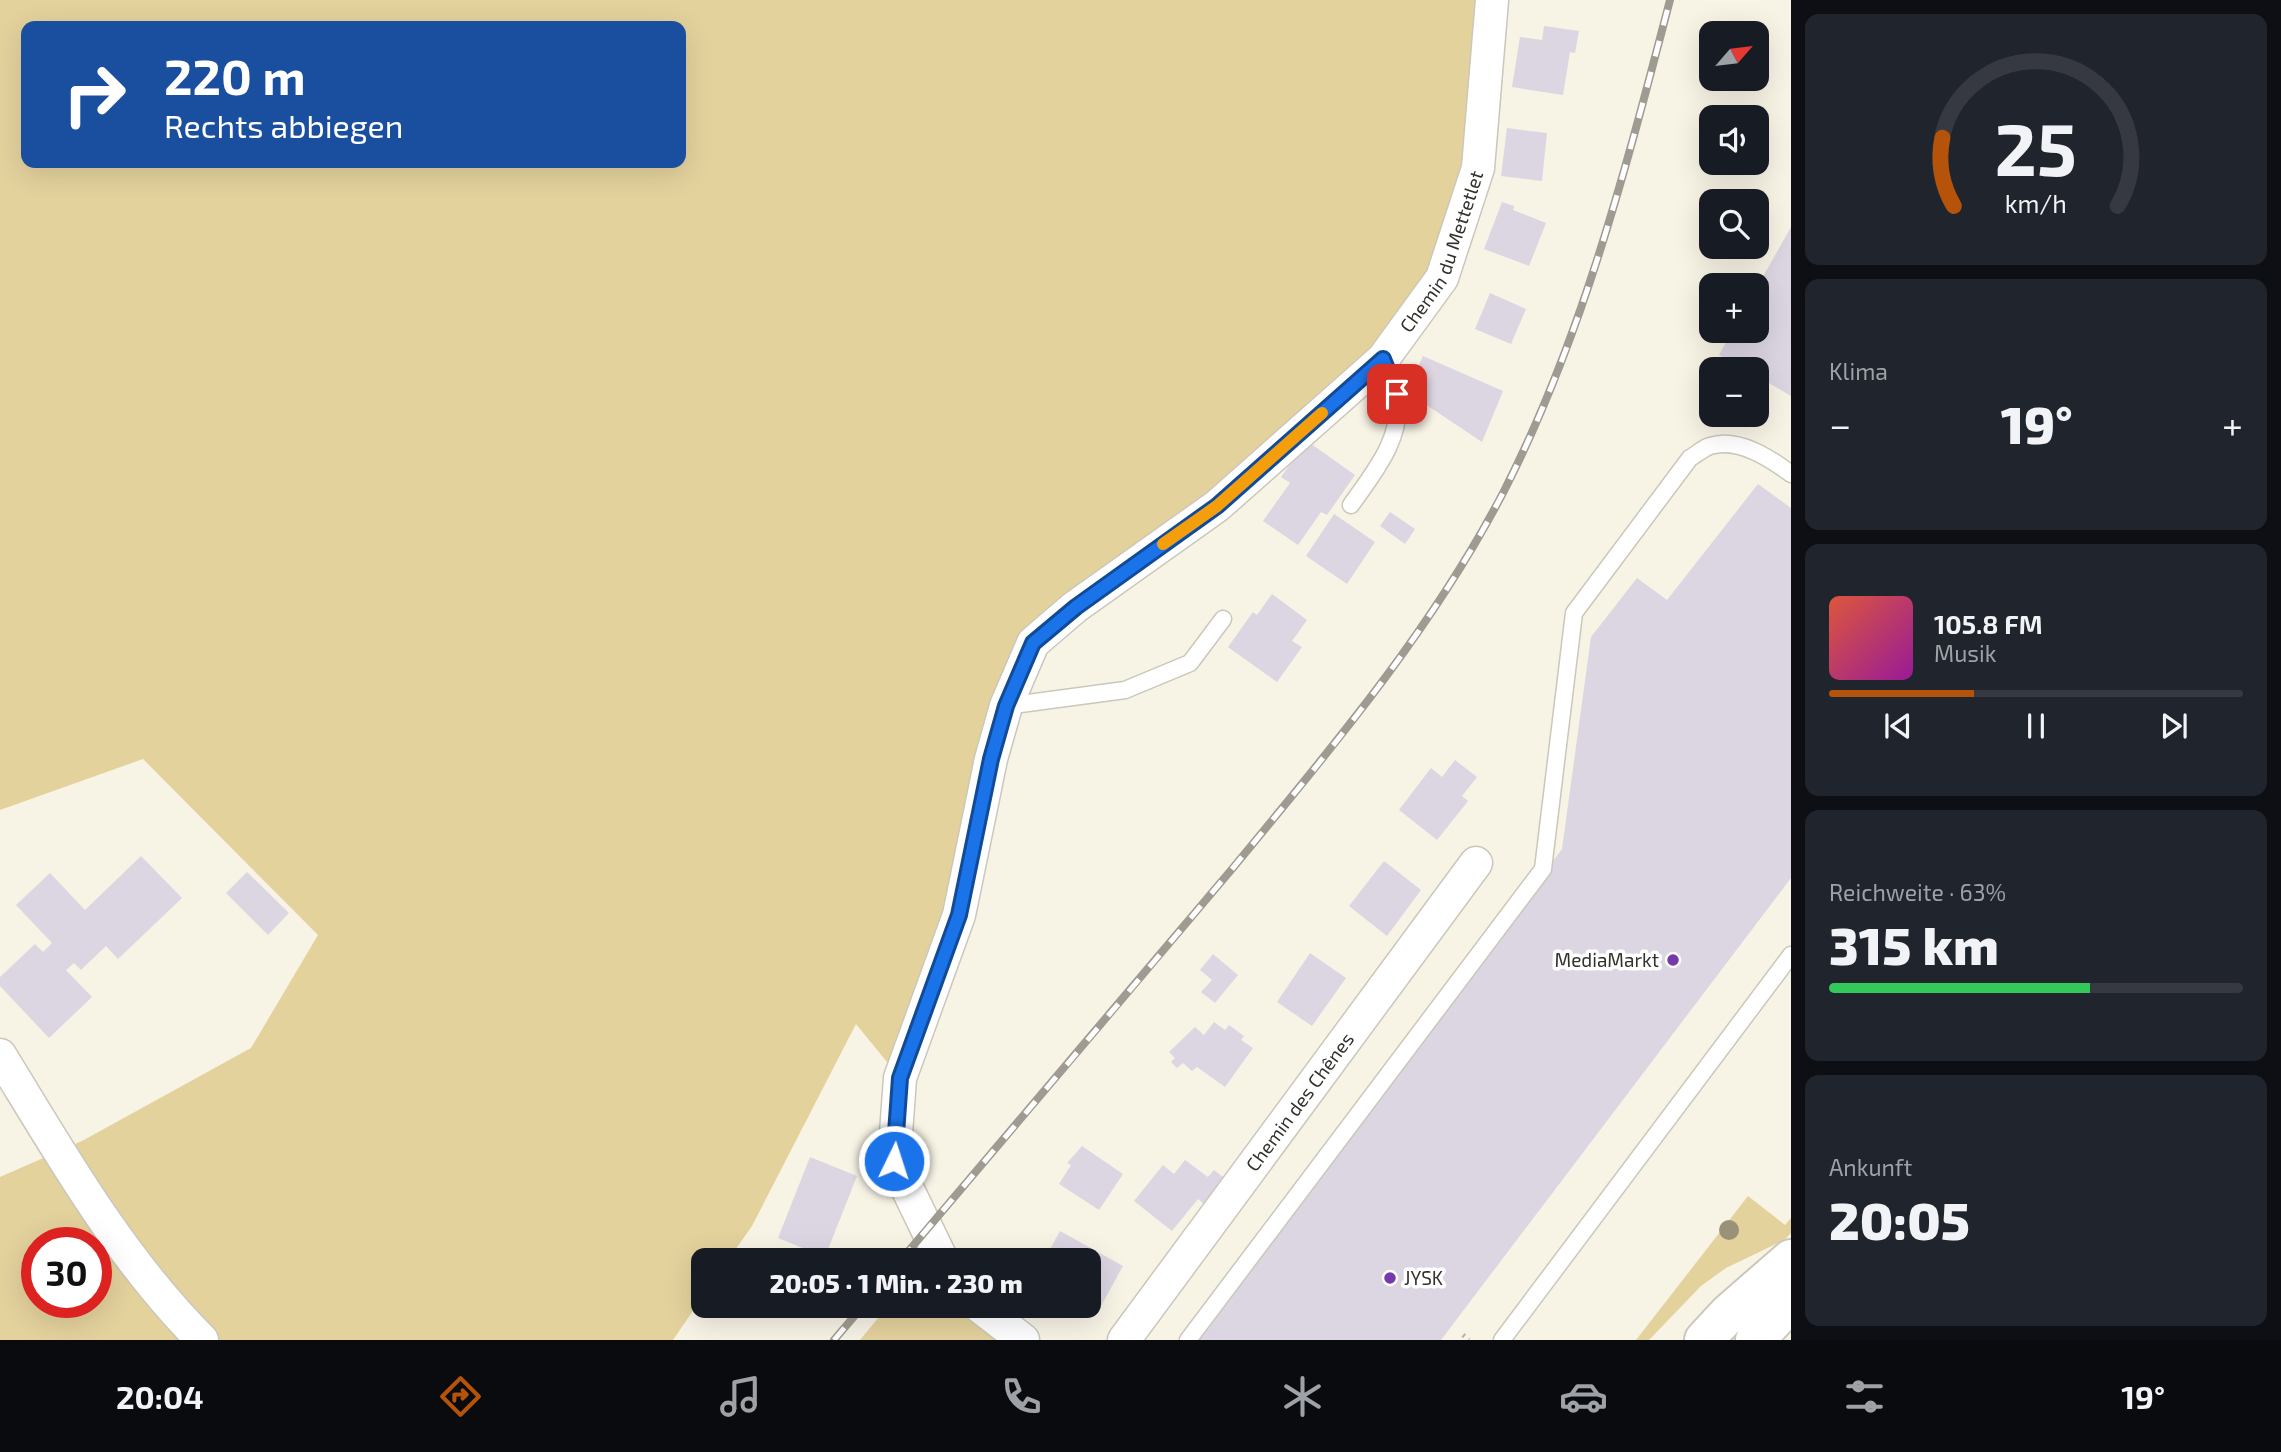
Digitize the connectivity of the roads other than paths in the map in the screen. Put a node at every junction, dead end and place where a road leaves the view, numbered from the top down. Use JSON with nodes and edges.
{"nodes":[{"id":1,"x":1492,"y":0,"type":"edge"},
{"id":2,"x":1383,"y":359,"type":"junction"},
{"id":3,"x":1791,"y":474,"type":"edge"},
{"id":4,"x":1351,"y":505,"type":"dead end"},
{"id":5,"x":1223,"y":619,"type":"dead end"},
{"id":6,"x":1006,"y":706,"type":"junction"},
{"id":7,"x":1476,"y":863,"type":"dead end"},
{"id":8,"x":1791,"y":955,"type":"edge"},
{"id":9,"x":0,"y":1055,"type":"edge"},
{"id":10,"x":936,"y":1248,"type":"edge"},
{"id":11,"x":1791,"y":1259,"type":"edge"},
{"id":12,"x":1791,"y":1302,"type":"edge"},
{"id":13,"x":995,"y":1318,"type":"edge"},
{"id":14,"x":202,"y":1340,"type":"edge"},
{"id":15,"x":1023,"y":1340,"type":"edge"},
{"id":16,"x":1124,"y":1340,"type":"edge"},
{"id":17,"x":1188,"y":1340,"type":"edge"},
{"id":18,"x":1502,"y":1340,"type":"edge"},
{"id":19,"x":1704,"y":1340,"type":"edge"},
{"id":20,"x":1755,"y":1340,"type":"edge"}],
"edges":[{"from":1,"to":2,"type":"street","name":"Chemin du Mettetlet"},
{"from":2,"to":4,"type":"lane"},
{"from":2,"to":6,"type":"street","name":"Chemin du Mettetlet"},
{"from":3,"to":17,"type":"lane"},
{"from":5,"to":6,"type":"lane"},
{"from":6,"to":10,"type":"street","name":"Chemin du Mettetlet"},
{"from":7,"to":16,"type":"street","name":"Chemin des Chênes"},
{"from":8,"to":18,"type":"lane"},
{"from":9,"to":14,"type":"street"},
{"from":11,"to":19,"type":"main road"},
{"from":12,"to":20,"type":"main road"},
{"from":13,"to":15,"type":"street"}]}
